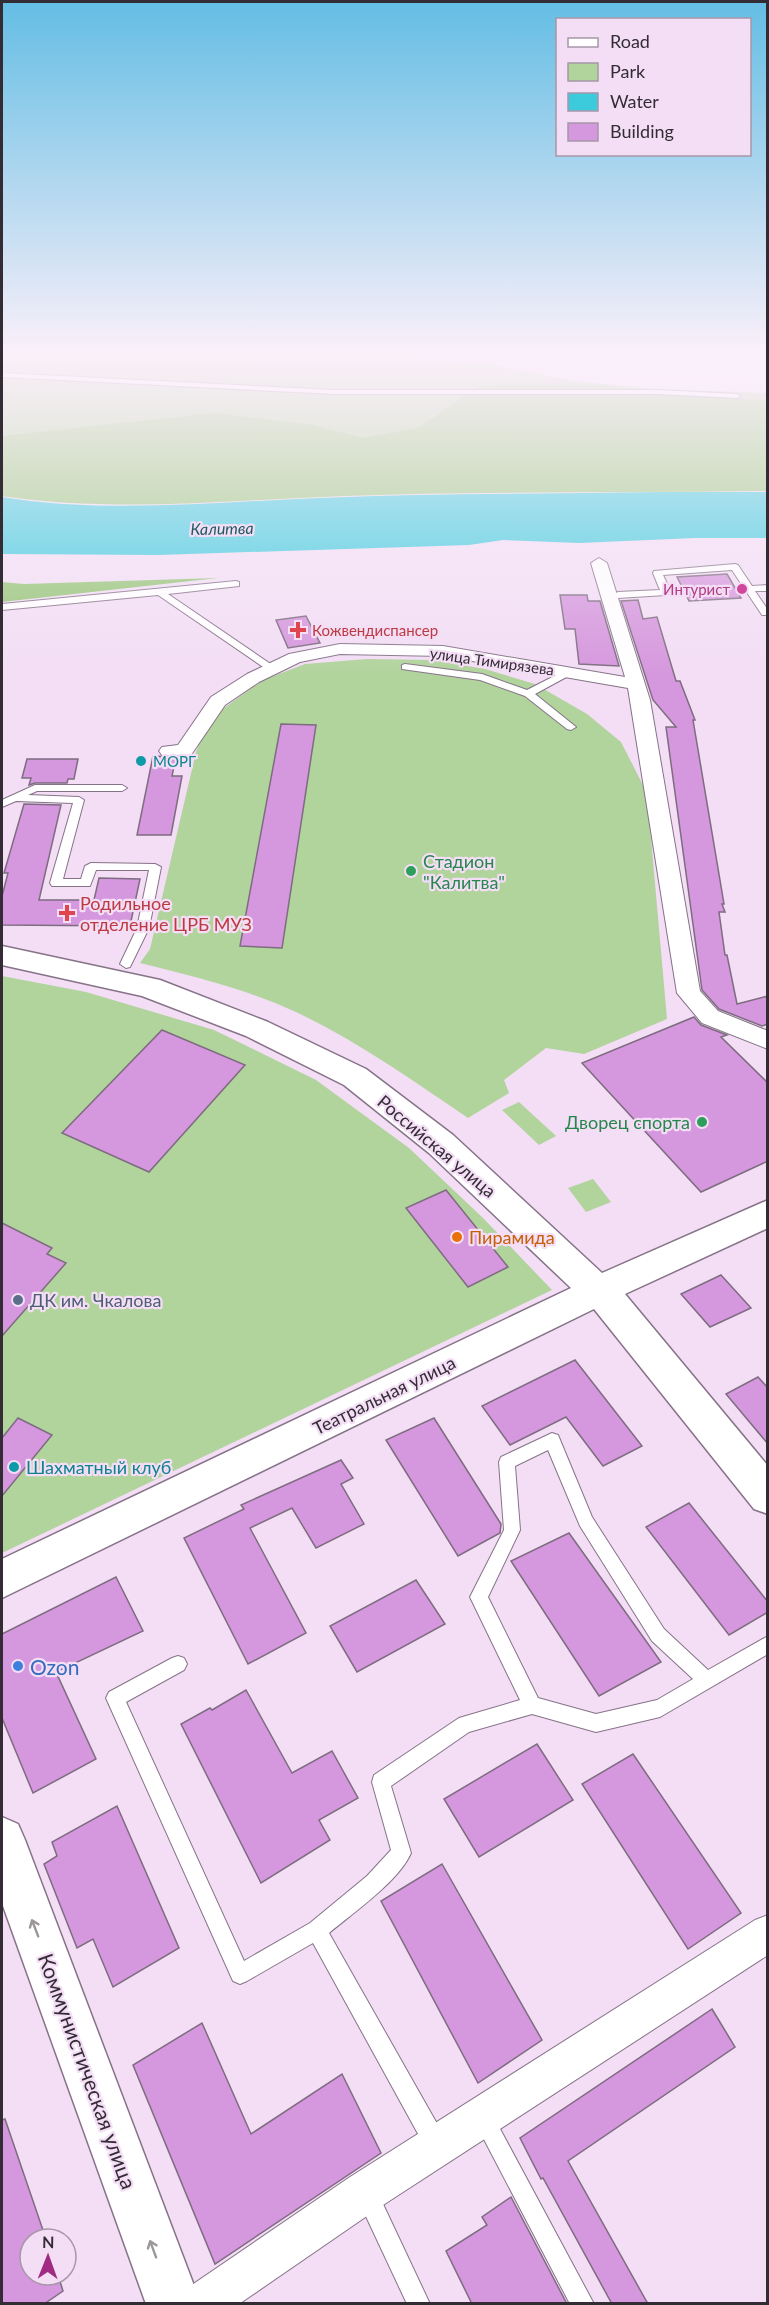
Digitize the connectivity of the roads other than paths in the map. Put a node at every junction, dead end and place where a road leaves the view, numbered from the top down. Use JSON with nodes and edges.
{"nodes":[{"id":1,"x":599,"y":563,"type":"dead end"},
{"id":2,"x":236,"y":584,"type":"dead end"},
{"id":3,"x":768,"y":588,"type":"edge"},
{"id":4,"x":749,"y":589,"type":"junction"},
{"id":5,"x":162,"y":594,"type":"junction"},
{"id":6,"x":618,"y":595,"type":"dead end"},
{"id":7,"x":2,"y":607,"type":"edge"},
{"id":8,"x":765,"y":613,"type":"dead end"},
{"id":9,"x":405,"y":667,"type":"dead end"},
{"id":10,"x":272,"y":669,"type":"junction"},
{"id":11,"x":569,"y":672,"type":"junction"},
{"id":12,"x":636,"y":684,"type":"junction"},
{"id":13,"x":528,"y":694,"type":"junction"},
{"id":14,"x":571,"y":726,"type":"dead end"},
{"id":15,"x":169,"y":751,"type":"dead end"},
{"id":16,"x":122,"y":788,"type":"dead end"},
{"id":17,"x":14,"y":798,"type":"junction"},
{"id":18,"x":2,"y":804,"type":"edge"},
{"id":19,"x":2,"y":956,"type":"edge"},
{"id":20,"x":126,"y":963,"type":"dead end"},
{"id":21,"x":768,"y":1041,"type":"edge"},
{"id":22,"x":768,"y":1214,"type":"edge"},
{"id":23,"x":600,"y":1291,"type":"junction"},
{"id":24,"x":768,"y":1496,"type":"edge"},
{"id":25,"x":2,"y":1580,"type":"edge"},
{"id":26,"x":768,"y":1644,"type":"edge"},
{"id":27,"x":178,"y":1664,"type":"dead end"},
{"id":28,"x":707,"y":1680,"type":"junction"},
{"id":29,"x":532,"y":1705,"type":"junction"},
{"id":30,"x":2,"y":1840,"type":"edge"},
{"id":31,"x":317,"y":1930,"type":"junction"},
{"id":32,"x":768,"y":1933,"type":"edge"},
{"id":33,"x":483,"y":2117,"type":"junction"},
{"id":34,"x":437,"y":2146,"type":"junction"},
{"id":35,"x":365,"y":2192,"type":"junction"},
{"id":36,"x":174,"y":2304,"type":"edge"},
{"id":37,"x":201,"y":2304,"type":"edge"},
{"id":38,"x":419,"y":2304,"type":"edge"},
{"id":39,"x":583,"y":2304,"type":"edge"}],
"edges":[{"from":1,"to":12,"type":"street"},
{"from":2,"to":5,"type":"lane"},
{"from":3,"to":4,"type":"lane"},
{"from":4,"to":6,"type":"lane"},
{"from":4,"to":8,"type":"lane"},
{"from":5,"to":7,"type":"lane"},
{"from":5,"to":10,"type":"lane"},
{"from":9,"to":13,"type":"lane"},
{"from":10,"to":11,"type":"street","name":"улица Тимирязева"},
{"from":10,"to":15,"type":"street","name":"улица Тимирязева"},
{"from":11,"to":12,"type":"street","name":"улица Тимирязева"},
{"from":11,"to":13,"type":"lane"},
{"from":12,"to":21,"type":"street"},
{"from":13,"to":14,"type":"lane"},
{"from":16,"to":17,"type":"lane"},
{"from":17,"to":18,"type":"lane"},
{"from":17,"to":20,"type":"lane"},
{"from":19,"to":23,"type":"street","name":"Российская улица"},
{"from":22,"to":23,"type":"street","name":"Театральная улица"},
{"from":23,"to":24,"type":"street","name":"Российская улица"},
{"from":23,"to":25,"type":"street","name":"Театральная улица"},
{"from":26,"to":28,"type":"lane"},
{"from":27,"to":31,"type":"lane"},
{"from":28,"to":29,"type":"lane"},
{"from":28,"to":29,"type":"lane"},
{"from":29,"to":31,"type":"lane"},
{"from":36,"to":30,"type":"street","name":"Коммунистическая улица","one_way":true},
{"from":31,"to":34,"type":"lane"},
{"from":32,"to":33,"type":"street"},
{"from":33,"to":34,"type":"street"},
{"from":33,"to":39,"type":"lane"},
{"from":34,"to":35,"type":"street"},
{"from":35,"to":37,"type":"street"},
{"from":35,"to":38,"type":"lane"}]}
